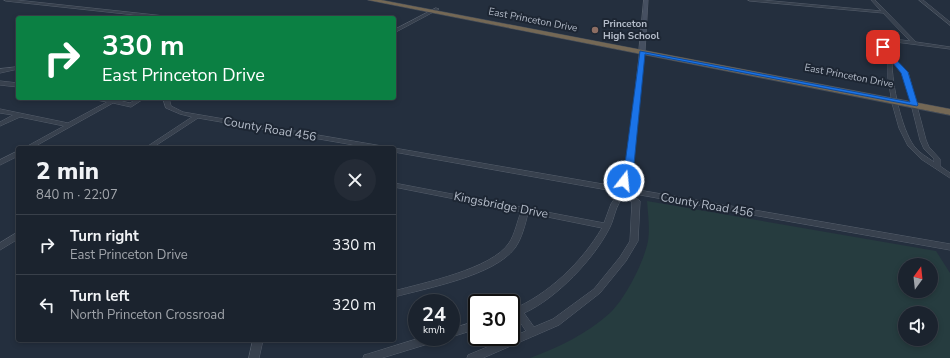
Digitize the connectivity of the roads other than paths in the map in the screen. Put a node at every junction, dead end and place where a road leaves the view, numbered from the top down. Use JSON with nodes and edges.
{"nodes":[{"id":1,"x":6,"y":0,"type":"edge"},
{"id":2,"x":371,"y":0,"type":"edge"},
{"id":3,"x":390,"y":0,"type":"edge"},
{"id":4,"x":646,"y":0,"type":"edge"},
{"id":5,"x":750,"y":0,"type":"edge"},
{"id":6,"x":826,"y":0,"type":"edge"},
{"id":7,"x":873,"y":0,"type":"edge"},
{"id":8,"x":921,"y":0,"type":"edge"},
{"id":9,"x":779,"y":1,"type":"edge"},
{"id":10,"x":831,"y":7,"type":"junction"},
{"id":11,"x":435,"y":10,"type":"junction"},
{"id":12,"x":884,"y":12,"type":"junction"},
{"id":13,"x":155,"y":16,"type":"edge"},
{"id":14,"x":950,"y":24,"type":"edge"},
{"id":15,"x":396,"y":31,"type":"edge"},
{"id":16,"x":914,"y":43,"type":"junction"},
{"id":17,"x":950,"y":48,"type":"edge"},
{"id":18,"x":642,"y":53,"type":"junction"},
{"id":19,"x":890,"y":57,"type":"junction"},
{"id":20,"x":16,"y":68,"type":"edge"},
{"id":21,"x":0,"y":71,"type":"edge"},
{"id":22,"x":0,"y":82,"type":"edge"},
{"id":23,"x":16,"y":85,"type":"edge"},
{"id":24,"x":895,"y":98,"type":"junction"},
{"id":25,"x":102,"y":100,"type":"edge"},
{"id":26,"x":138,"y":100,"type":"edge"},
{"id":27,"x":166,"y":100,"type":"edge"},
{"id":28,"x":113,"y":102,"type":"junction"},
{"id":29,"x":913,"y":102,"type":"junction"},
{"id":30,"x":950,"y":106,"type":"edge"},
{"id":31,"x":0,"y":111,"type":"edge"},
{"id":32,"x":950,"y":112,"type":"edge"},
{"id":33,"x":19,"y":115,"type":"junction"},
{"id":34,"x":197,"y":116,"type":"junction"},
{"id":35,"x":0,"y":124,"type":"edge"},
{"id":36,"x":70,"y":125,"type":"junction"},
{"id":37,"x":31,"y":146,"type":"edge"},
{"id":38,"x":151,"y":146,"type":"edge"},
{"id":39,"x":370,"y":146,"type":"edge"},
{"id":40,"x":396,"y":150,"type":"edge"},
{"id":41,"x":16,"y":154,"type":"edge"},
{"id":42,"x":0,"y":163,"type":"edge"},
{"id":43,"x":937,"y":167,"type":"junction"},
{"id":44,"x":950,"y":176,"type":"edge"},
{"id":45,"x":396,"y":185,"type":"edge"},
{"id":46,"x":623,"y":192,"type":"junction"},
{"id":47,"x":526,"y":210,"type":"junction"},
{"id":48,"x":608,"y":226,"type":"junction"},
{"id":49,"x":16,"y":236,"type":"edge"},
{"id":50,"x":0,"y":246,"type":"edge"},
{"id":51,"x":950,"y":247,"type":"edge"},
{"id":52,"x":396,"y":293,"type":"edge"},
{"id":53,"x":520,"y":310,"type":"edge"},
{"id":54,"x":520,"y":319,"type":"edge"},
{"id":55,"x":532,"y":332,"type":"junction"},
{"id":56,"x":258,"y":342,"type":"edge"},
{"id":57,"x":408,"y":346,"type":"edge"},
{"id":58,"x":254,"y":358,"type":"edge"},
{"id":59,"x":368,"y":358,"type":"edge"},
{"id":60,"x":472,"y":358,"type":"edge"}],
"edges":[{"from":1,"to":13,"type":"street"},
{"from":2,"to":11,"type":"highway","name":"East Princeton Drive"},
{"from":3,"to":11,"type":"highway","name":"East Princeton Drive"},
{"from":4,"to":18,"type":"street"},
{"from":5,"to":9,"type":"street"},
{"from":6,"to":10,"type":"street"},
{"from":7,"to":12,"type":"street"},
{"from":8,"to":14,"type":"street"},
{"from":9,"to":10,"type":"street"},
{"from":10,"to":12,"type":"street"},
{"from":11,"to":15,"type":"street"},
{"from":11,"to":18,"type":"highway","name":"East Princeton Drive"},
{"from":12,"to":16,"type":"street"},
{"from":16,"to":17,"type":"street"},
{"from":16,"to":19,"type":"street"},
{"from":18,"to":24,"type":"highway","name":"East Princeton Drive"},
{"from":18,"to":46,"type":"street"},
{"from":19,"to":24,"type":"street"},
{"from":19,"to":29,"type":"street"},
{"from":20,"to":21,"type":"street"},
{"from":22,"to":23,"type":"street"},
{"from":24,"to":29,"type":"highway","name":"East Princeton Drive"},
{"from":24,"to":43,"type":"street"},
{"from":25,"to":28,"type":"street"},
{"from":26,"to":28,"type":"street"},
{"from":27,"to":34,"type":"street","name":"County Road 456"},
{"from":28,"to":36,"type":"street"},
{"from":29,"to":30,"type":"highway","name":"East Princeton Drive"},
{"from":29,"to":32,"type":"highway","name":"East Princeton Drive"},
{"from":29,"to":43,"type":"street"},
{"from":31,"to":33,"type":"street"},
{"from":33,"to":35,"type":"street"},
{"from":33,"to":36,"type":"street"},
{"from":34,"to":38,"type":"street"},
{"from":34,"to":39,"type":"street","name":"County Road 456"},
{"from":36,"to":37,"type":"street"},
{"from":40,"to":46,"type":"street","name":"County Road 456"},
{"from":41,"to":42,"type":"street"},
{"from":43,"to":44,"type":"street"},
{"from":45,"to":47,"type":"street","name":"Kingsbridge Drive"},
{"from":46,"to":48,"type":"street"},
{"from":46,"to":51,"type":"street","name":"County Road 456"},
{"from":46,"to":55,"type":"street"},
{"from":47,"to":48,"type":"street","name":"Kingsbridge Drive"},
{"from":47,"to":52,"type":"street"},
{"from":48,"to":53,"type":"street"},
{"from":49,"to":50,"type":"street"},
{"from":54,"to":55,"type":"street"},
{"from":55,"to":60,"type":"street"},
{"from":56,"to":58,"type":"street"},
{"from":57,"to":59,"type":"street"}]}
